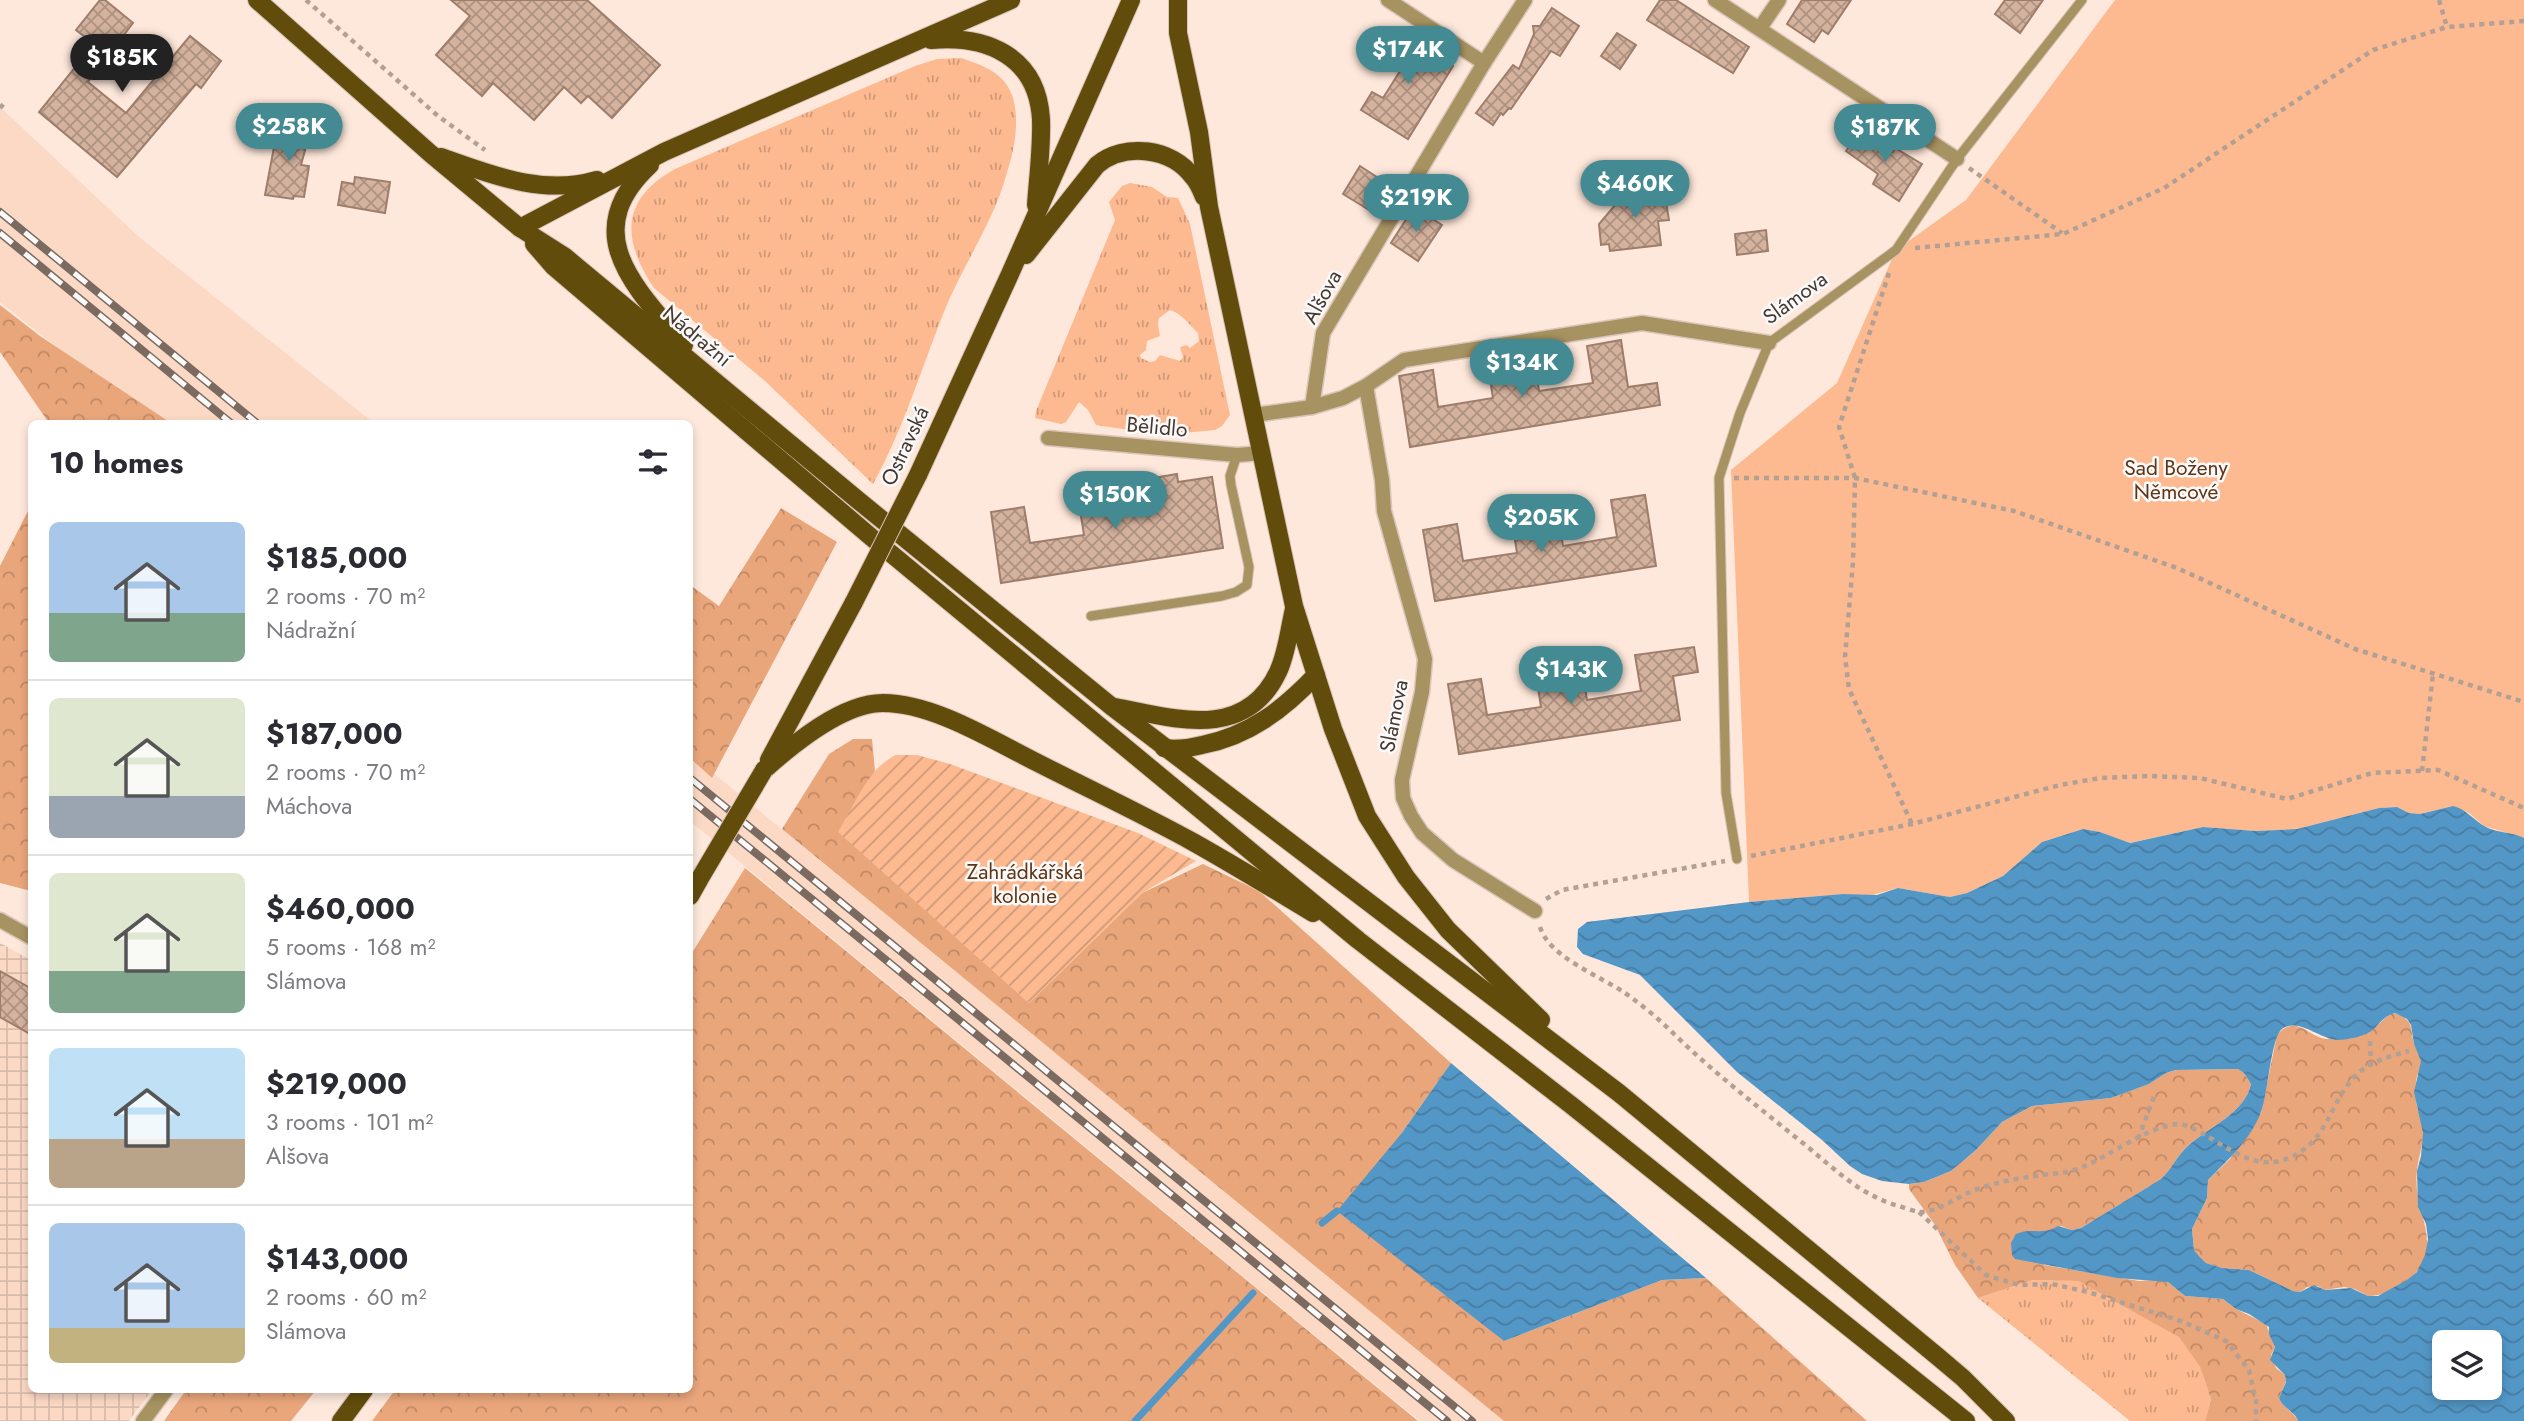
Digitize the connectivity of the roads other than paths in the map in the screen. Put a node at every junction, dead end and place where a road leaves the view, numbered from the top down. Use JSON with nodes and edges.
{"nodes":[{"id":1,"x":257,"y":0,"type":"edge"},
{"id":2,"x":1011,"y":0,"type":"edge"},
{"id":3,"x":1132,"y":0,"type":"edge"},
{"id":4,"x":1178,"y":0,"type":"edge"},
{"id":5,"x":1388,"y":0,"type":"edge"},
{"id":6,"x":1525,"y":0,"type":"edge"},
{"id":7,"x":1715,"y":0,"type":"edge"},
{"id":8,"x":1779,"y":0,"type":"edge"},
{"id":9,"x":2082,"y":0,"type":"edge"},
{"id":10,"x":1760,"y":29,"type":"junction"},
{"id":11,"x":920,"y":41,"type":"junction"},
{"id":12,"x":1484,"y":63,"type":"junction"},
{"id":13,"x":664,"y":152,"type":"junction"},
{"id":14,"x":431,"y":154,"type":"junction"},
{"id":15,"x":1957,"y":159,"type":"junction"},
{"id":16,"x":627,"y":171,"type":"junction"},
{"id":17,"x":1209,"y":207,"type":"junction"},
{"id":18,"x":1035,"y":216,"type":"junction"},
{"id":19,"x":520,"y":228,"type":"junction"},
{"id":20,"x":1010,"y":274,"type":"junction"},
{"id":21,"x":1769,"y":343,"type":"junction"},
{"id":22,"x":716,"y":382,"type":"junction"},
{"id":23,"x":1366,"y":386,"type":"junction"},
{"id":24,"x":1312,"y":407,"type":"junction"},
{"id":25,"x":1254,"y":415,"type":"junction"},
{"id":26,"x":1048,"y":438,"type":"dead end"},
{"id":27,"x":1262,"y":453,"type":"junction"},
{"id":28,"x":1237,"y":455,"type":"junction"},
{"id":29,"x":1294,"y":606,"type":"junction"},
{"id":30,"x":1091,"y":615,"type":"dead end"},
{"id":31,"x":1316,"y":675,"type":"junction"},
{"id":32,"x":1111,"y":706,"type":"junction"},
{"id":33,"x":1107,"y":732,"type":"junction"},
{"id":34,"x":1168,"y":749,"type":"junction"},
{"id":35,"x":764,"y":770,"type":"junction"},
{"id":36,"x":1737,"y":859,"type":"road end"},
{"id":37,"x":694,"y":888,"type":"edge"},
{"id":38,"x":1535,"y":911,"type":"road end"},
{"id":39,"x":0,"y":920,"type":"edge"},
{"id":40,"x":28,"y":936,"type":"edge"},
{"id":41,"x":1358,"y":940,"type":"junction"},
{"id":42,"x":1619,"y":1093,"type":"junction"},
{"id":43,"x":164,"y":1393,"type":"edge"},
{"id":44,"x":363,"y":1393,"type":"edge"},
{"id":45,"x":143,"y":1421,"type":"edge"},
{"id":46,"x":341,"y":1421,"type":"edge"},
{"id":47,"x":1966,"y":1421,"type":"edge"},
{"id":48,"x":2006,"y":1421,"type":"edge"}],
"edges":[{"from":1,"to":14,"type":"main road","name":"Nádražní"},
{"from":2,"to":11,"type":"main road"},
{"from":3,"to":18,"type":"main road","name":"Ostravská"},
{"from":4,"to":17,"type":"main road"},
{"from":5,"to":12,"type":"street"},
{"from":6,"to":12,"type":"street","name":"Alšova"},
{"from":7,"to":10,"type":"street"},
{"from":8,"to":10,"type":"street"},
{"from":9,"to":15,"type":"lane","name":"Slámova"},
{"from":10,"to":15,"type":"street"},
{"from":11,"to":13,"type":"main road"},
{"from":11,"to":18,"type":"main road"},
{"from":12,"to":24,"type":"street","name":"Alšova"},
{"from":13,"to":16,"type":"main road"},
{"from":13,"to":22,"type":"main road"},
{"from":14,"to":16,"type":"main road"},
{"from":14,"to":19,"type":"main road","name":"Nádražní"},
{"from":15,"to":21,"type":"lane","name":"Slámova"},
{"from":16,"to":19,"type":"main road"},
{"from":17,"to":20,"type":"main road"},
{"from":17,"to":25,"type":"main road"},
{"from":18,"to":20,"type":"main road","name":"Ostravská"},
{"from":19,"to":22,"type":"main road","name":"Nádražní"},
{"from":19,"to":33,"type":"main road"},
{"from":20,"to":35,"type":"main road","name":"Ostravská","bridge":true},
{"from":21,"to":23,"type":"street","name":"Slámova"},
{"from":21,"to":36,"type":"lane"},
{"from":22,"to":32,"type":"main road","name":"Nádražní"},
{"from":23,"to":24,"type":"street","name":"Slámova"},
{"from":23,"to":38,"type":"street","name":"Slámova"},
{"from":24,"to":25,"type":"street","name":"Slámova"},
{"from":25,"to":27,"type":"main road"},
{"from":26,"to":28,"type":"street","name":"Bělidlo"},
{"from":27,"to":28,"type":"street","name":"Bělidlo"},
{"from":27,"to":29,"type":"main road"},
{"from":28,"to":30,"type":"lane"},
{"from":29,"to":31,"type":"main road"},
{"from":29,"to":32,"type":"main road"},
{"from":31,"to":34,"type":"main road"},
{"from":31,"to":42,"type":"main road"},
{"from":32,"to":34,"type":"main road","name":"Nádražní"},
{"from":33,"to":34,"type":"main road"},
{"from":33,"to":41,"type":"main road"},
{"from":34,"to":42,"type":"main road","name":"Nádražní"},
{"from":35,"to":37,"type":"main road","name":"Ostravská","bridge":true},
{"from":35,"to":41,"type":"main road"},
{"from":39,"to":40,"type":"street"},
{"from":41,"to":47,"type":"main road"},
{"from":42,"to":48,"type":"main road"},
{"from":43,"to":45,"type":"street"},
{"from":44,"to":46,"type":"main road"}]}
